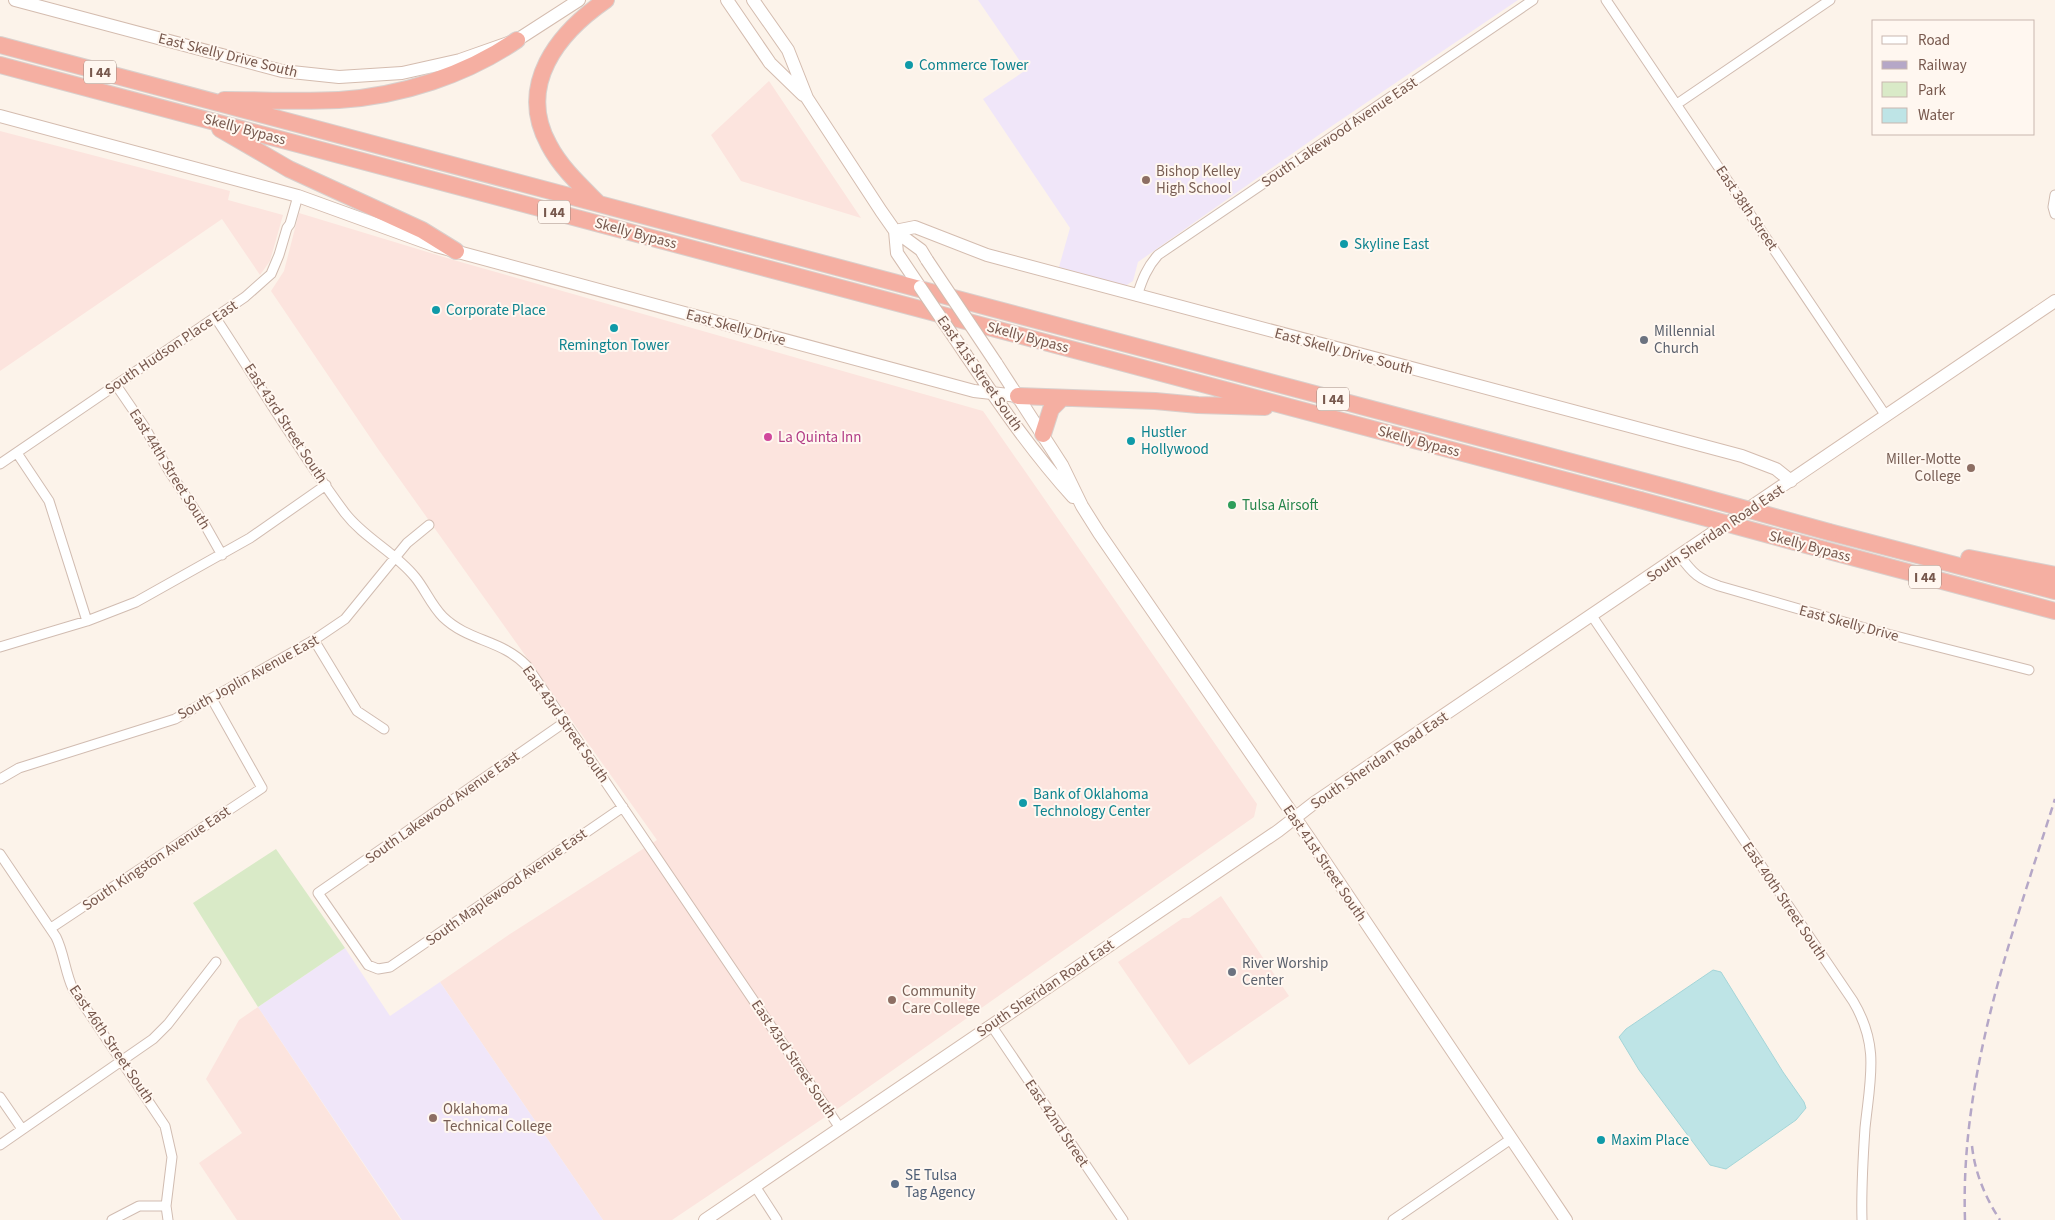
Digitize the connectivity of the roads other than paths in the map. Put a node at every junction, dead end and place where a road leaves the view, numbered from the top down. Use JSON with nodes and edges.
{"nodes":[{"id":1,"x":15,"y":0,"type":"edge"},
{"id":2,"x":578,"y":0,"type":"edge"},
{"id":3,"x":606,"y":0,"type":"edge"},
{"id":4,"x":727,"y":0,"type":"edge"},
{"id":5,"x":753,"y":0,"type":"edge"},
{"id":6,"x":1533,"y":0,"type":"edge"},
{"id":7,"x":1606,"y":0,"type":"edge"},
{"id":8,"x":1830,"y":0,"type":"edge"},
{"id":9,"x":518,"y":40,"type":"junction"},
{"id":10,"x":0,"y":45,"type":"edge"},
{"id":11,"x":0,"y":64,"type":"edge"},
{"id":12,"x":807,"y":98,"type":"junction"},
{"id":13,"x":200,"y":100,"type":"junction"},
{"id":14,"x":1677,"y":104,"type":"junction"},
{"id":15,"x":0,"y":116,"type":"edge"},
{"id":16,"x":201,"y":118,"type":"junction"},
{"id":17,"x":298,"y":196,"type":"junction"},
{"id":18,"x":2055,"y":196,"type":"edge"},
{"id":19,"x":599,"y":204,"type":"junction"},
{"id":20,"x":2055,"y":214,"type":"edge"},
{"id":21,"x":895,"y":231,"type":"junction"},
{"id":22,"x":456,"y":251,"type":"junction"},
{"id":23,"x":1137,"y":296,"type":"junction"},
{"id":24,"x":2055,"y":302,"type":"edge"},
{"id":25,"x":215,"y":317,"type":"junction"},
{"id":26,"x":116,"y":385,"type":"junction"},
{"id":27,"x":991,"y":391,"type":"junction"},
{"id":28,"x":1018,"y":396,"type":"junction"},
{"id":29,"x":1062,"y":398,"type":"junction"},
{"id":30,"x":1296,"y":408,"type":"junction"},
{"id":31,"x":1886,"y":416,"type":"junction"},
{"id":32,"x":1042,"y":434,"type":"junction"},
{"id":33,"x":17,"y":453,"type":"junction"},
{"id":34,"x":0,"y":464,"type":"edge"},
{"id":35,"x":1791,"y":481,"type":"junction"},
{"id":36,"x":326,"y":485,"type":"junction"},
{"id":37,"x":1082,"y":506,"type":"junction"},
{"id":38,"x":429,"y":525,"type":"dead end"},
{"id":39,"x":1830,"y":532,"type":"junction"},
{"id":40,"x":222,"y":555,"type":"junction"},
{"id":41,"x":1680,"y":556,"type":"junction"},
{"id":42,"x":395,"y":558,"type":"junction"},
{"id":43,"x":2055,"y":575,"type":"edge"},
{"id":44,"x":2055,"y":591,"type":"edge"},
{"id":45,"x":2055,"y":611,"type":"edge"},
{"id":46,"x":1592,"y":616,"type":"junction"},
{"id":47,"x":87,"y":621,"type":"junction"},
{"id":48,"x":314,"y":640,"type":"junction"},
{"id":49,"x":0,"y":647,"type":"edge"},
{"id":50,"x":2029,"y":670,"type":"dead end"},
{"id":51,"x":212,"y":699,"type":"junction"},
{"id":52,"x":565,"y":722,"type":"junction"},
{"id":53,"x":384,"y":728,"type":"dead end"},
{"id":54,"x":0,"y":779,"type":"edge"},
{"id":55,"x":623,"y":806,"type":"junction"},
{"id":56,"x":1295,"y":818,"type":"junction"},
{"id":57,"x":0,"y":854,"type":"edge"},
{"id":58,"x":51,"y":928,"type":"junction"},
{"id":59,"x":216,"y":962,"type":"dead end"},
{"id":60,"x":390,"y":968,"type":"joint"},
{"id":61,"x":991,"y":1025,"type":"junction"},
{"id":62,"x":123,"y":1061,"type":"junction"},
{"id":63,"x":0,"y":1097,"type":"edge"},
{"id":64,"x":840,"y":1128,"type":"junction"},
{"id":65,"x":22,"y":1130,"type":"junction"},
{"id":66,"x":1511,"y":1139,"type":"junction"},
{"id":67,"x":0,"y":1145,"type":"edge"},
{"id":68,"x":755,"y":1186,"type":"junction"},
{"id":69,"x":166,"y":1206,"type":"junction"},
{"id":70,"x":112,"y":1220,"type":"edge"},
{"id":71,"x":168,"y":1220,"type":"edge"},
{"id":72,"x":706,"y":1220,"type":"edge"},
{"id":73,"x":777,"y":1220,"type":"edge"},
{"id":74,"x":1124,"y":1220,"type":"edge"},
{"id":75,"x":1393,"y":1220,"type":"edge"},
{"id":76,"x":1566,"y":1220,"type":"edge"},
{"id":77,"x":1862,"y":1220,"type":"edge"}],
"edges":[{"from":1,"to":9,"type":"main road","name":"East Skelly Drive South"},
{"from":2,"to":9,"type":"main road","name":"East Skelly Drive South"},
{"from":3,"to":19,"type":"highway"},
{"from":4,"to":12,"type":"main road","name":"East 41st Street South"},
{"from":5,"to":12,"type":"main road","name":"East 41st Street South"},
{"from":6,"to":23,"type":"street","name":"South Lakewood Avenue East"},
{"from":7,"to":14,"type":"street","name":"East 38th Street"},
{"from":8,"to":14,"type":"street"},
{"from":9,"to":13,"type":"highway"},
{"from":10,"to":13,"type":"highway","name":"Skelly Bypass","number":"I 44"},
{"from":11,"to":16,"type":"highway","name":"Skelly Bypass","number":"I 44"},
{"from":12,"to":21,"type":"main road","name":"East 41st Street South"},
{"from":13,"to":19,"type":"highway","name":"Skelly Bypass","number":"I 44"},
{"from":14,"to":31,"type":"street","name":"East 38th Street"},
{"from":15,"to":17,"type":"main road"},
{"from":16,"to":22,"type":"highway"},
{"from":16,"to":30,"type":"highway","name":"Skelly Bypass","number":"I 44"},
{"from":17,"to":22,"type":"main road"},
{"from":17,"to":25,"type":"street","name":"South Hudson Place East"},
{"from":18,"to":20,"type":"street"},
{"from":19,"to":39,"type":"highway","name":"Skelly Bypass","number":"I 44","bridge":true},
{"from":21,"to":23,"type":"main road","name":"East Skelly Drive South"},
{"from":21,"to":27,"type":"main road","name":"East 41st Street South","bridge":true},
{"from":21,"to":28,"type":"main road","name":"East 41st Street South","bridge":true},
{"from":22,"to":27,"type":"main road","name":"East Skelly Drive"},
{"from":23,"to":35,"type":"main road","name":"East Skelly Drive South"},
{"from":24,"to":31,"type":"main road","name":"South Sheridan Road East"},
{"from":25,"to":26,"type":"street","name":"South Hudson Place East"},
{"from":25,"to":36,"type":"street","name":"East 43rd Street South"},
{"from":26,"to":33,"type":"street","name":"South Hudson Place East"},
{"from":26,"to":40,"type":"street","name":"East 44th Street South"},
{"from":27,"to":28,"type":"main road","name":"East Skelly Drive"},
{"from":27,"to":37,"type":"main road","name":"East 41st Street South"},
{"from":28,"to":29,"type":"highway"},
{"from":28,"to":32,"type":"main road","name":"East 41st Street South"},
{"from":29,"to":30,"type":"highway"},
{"from":29,"to":32,"type":"highway"},
{"from":30,"to":45,"type":"highway","name":"Skelly Bypass","number":"I 44","bridge":true},
{"from":31,"to":35,"type":"main road","name":"South Sheridan Road East"},
{"from":32,"to":37,"type":"main road","name":"East 41st Street South"},
{"from":33,"to":34,"type":"street","name":"South Hudson Place East"},
{"from":33,"to":47,"type":"street"},
{"from":35,"to":41,"type":"main road","name":"South Sheridan Road East"},
{"from":36,"to":40,"type":"street"},
{"from":36,"to":42,"type":"street","name":"East 43rd Street South"},
{"from":37,"to":56,"type":"main road","name":"East 41st Street South"},
{"from":38,"to":42,"type":"street","name":"South Joplin Avenue East"},
{"from":39,"to":43,"type":"highway"},
{"from":39,"to":44,"type":"highway","name":"Skelly Bypass","number":"I 44"},
{"from":40,"to":47,"type":"street"},
{"from":41,"to":46,"type":"main road","name":"South Sheridan Road East"},
{"from":41,"to":50,"type":"street","name":"East Skelly Drive"},
{"from":42,"to":48,"type":"street","name":"South Joplin Avenue East"},
{"from":42,"to":52,"type":"street","name":"East 43rd Street South"},
{"from":46,"to":56,"type":"main road","name":"South Sheridan Road East"},
{"from":46,"to":77,"type":"street","name":"East 40th Street South"},
{"from":47,"to":49,"type":"street"},
{"from":48,"to":51,"type":"street","name":"South Joplin Avenue East"},
{"from":48,"to":53,"type":"street"},
{"from":51,"to":54,"type":"street","name":"South Joplin Avenue East"},
{"from":51,"to":58,"type":"street","name":"South Kingston Avenue East"},
{"from":52,"to":55,"type":"street","name":"East 43rd Street South"},
{"from":52,"to":60,"type":"street","name":"South Lakewood Avenue East"},
{"from":55,"to":60,"type":"street","name":"South Maplewood Avenue East"},
{"from":55,"to":64,"type":"street","name":"East 43rd Street South"},
{"from":56,"to":61,"type":"main road","name":"South Sheridan Road East"},
{"from":56,"to":66,"type":"main road","name":"East 41st Street South"},
{"from":57,"to":58,"type":"street","name":"East 46th Street South"},
{"from":58,"to":62,"type":"street","name":"East 46th Street South"},
{"from":59,"to":62,"type":"street"},
{"from":61,"to":64,"type":"main road","name":"South Sheridan Road East"},
{"from":61,"to":74,"type":"street","name":"East 42nd Street"},
{"from":62,"to":65,"type":"street"},
{"from":62,"to":69,"type":"street","name":"East 46th Street South"},
{"from":63,"to":65,"type":"street"},
{"from":64,"to":68,"type":"main road","name":"South Sheridan Road East"},
{"from":65,"to":67,"type":"street"},
{"from":66,"to":75,"type":"street"},
{"from":66,"to":76,"type":"main road","name":"East 41st Street South"},
{"from":68,"to":72,"type":"main road","name":"South Sheridan Road East"},
{"from":68,"to":73,"type":"street"},
{"from":69,"to":70,"type":"street"},
{"from":69,"to":71,"type":"street","name":"East 46th Street South"}]}
